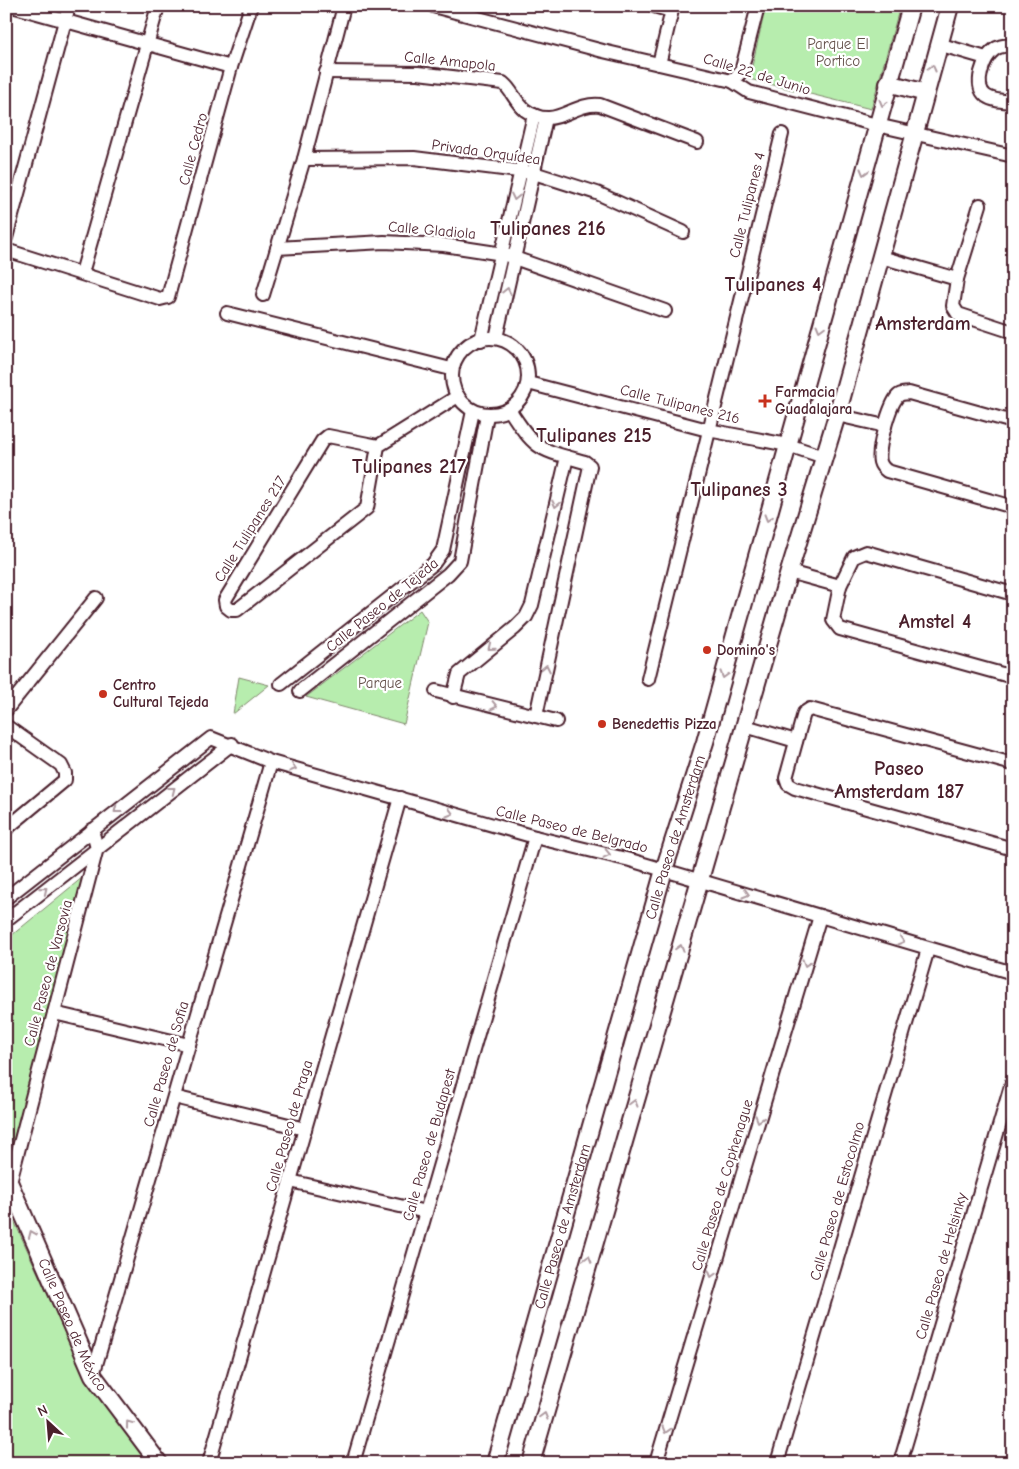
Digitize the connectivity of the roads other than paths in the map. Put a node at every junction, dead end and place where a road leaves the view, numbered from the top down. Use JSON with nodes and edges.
{"nodes":[{"id":1,"x":12,"y":6,"type":"edge"},
{"id":2,"x":69,"y":6,"type":"edge"},
{"id":3,"x":158,"y":6,"type":"edge"},
{"id":4,"x":251,"y":6,"type":"edge"},
{"id":5,"x":344,"y":6,"type":"edge"},
{"id":6,"x":433,"y":6,"type":"edge"},
{"id":7,"x":654,"y":6,"type":"edge"},
{"id":8,"x":758,"y":6,"type":"edge"},
{"id":9,"x":911,"y":6,"type":"edge"},
{"id":10,"x":950,"y":6,"type":"edge"},
{"id":11,"x":672,"y":8,"type":"edge"},
{"id":12,"x":65,"y":20,"type":"junction"},
{"id":13,"x":938,"y":44,"type":"junction"},
{"id":14,"x":146,"y":45,"type":"junction"},
{"id":15,"x":1013,"y":45,"type":"edge"},
{"id":16,"x":990,"y":54,"type":"junction"},
{"id":17,"x":660,"y":64,"type":"junction"},
{"id":18,"x":231,"y":68,"type":"junction"},
{"id":19,"x":326,"y":72,"type":"junction"},
{"id":20,"x":732,"y":80,"type":"junction"},
{"id":21,"x":888,"y":83,"type":"junction"},
{"id":22,"x":926,"y":93,"type":"junction"},
{"id":23,"x":1013,"y":102,"type":"edge"},
{"id":24,"x":540,"y":117,"type":"junction"},
{"id":25,"x":877,"y":125,"type":"junction"},
{"id":26,"x":916,"y":132,"type":"junction"},
{"id":27,"x":782,"y":134,"type":"dead end"},
{"id":28,"x":697,"y":142,"type":"dead end"},
{"id":29,"x":1013,"y":156,"type":"edge"},
{"id":30,"x":304,"y":159,"type":"junction"},
{"id":31,"x":527,"y":172,"type":"junction"},
{"id":32,"x":980,"y":205,"type":"dead end"},
{"id":33,"x":683,"y":232,"type":"dead end"},
{"id":34,"x":6,"y":238,"type":"edge"},
{"id":35,"x":277,"y":248,"type":"junction"},
{"id":36,"x":6,"y":250,"type":"edge"},
{"id":37,"x":502,"y":254,"type":"junction"},
{"id":38,"x":515,"y":257,"type":"junction"},
{"id":39,"x":881,"y":257,"type":"junction"},
{"id":40,"x":82,"y":273,"type":"junction"},
{"id":41,"x":957,"y":279,"type":"junction"},
{"id":42,"x":263,"y":295,"type":"dead end"},
{"id":43,"x":665,"y":311,"type":"dead end"},
{"id":44,"x":226,"y":312,"type":"dead end"},
{"id":45,"x":1013,"y":332,"type":"edge"},
{"id":46,"x":496,"y":338,"type":"junction"},
{"id":47,"x":481,"y":340,"type":"junction"},
{"id":48,"x":452,"y":369,"type":"junction"},
{"id":49,"x":528,"y":383,"type":"junction"},
{"id":50,"x":458,"y":396,"type":"junction"},
{"id":51,"x":509,"y":409,"type":"junction"},
{"id":52,"x":473,"y":411,"type":"junction"},
{"id":53,"x":487,"y":414,"type":"junction"},
{"id":54,"x":837,"y":414,"type":"junction"},
{"id":55,"x":1013,"y":422,"type":"edge"},
{"id":56,"x":885,"y":426,"type":"junction"},
{"id":57,"x":708,"y":430,"type":"junction"},
{"id":58,"x":788,"y":445,"type":"junction"},
{"id":59,"x":378,"y":446,"type":"junction"},
{"id":60,"x":567,"y":457,"type":"junction"},
{"id":61,"x":824,"y":457,"type":"junction"},
{"id":62,"x":1013,"y":507,"type":"edge"},
{"id":63,"x":789,"y":572,"type":"junction"},
{"id":64,"x":840,"y":586,"type":"junction"},
{"id":65,"x":1013,"y":594,"type":"edge"},
{"id":66,"x":96,"y":598,"type":"dead end"},
{"id":67,"x":1013,"y":678,"type":"edge"},
{"id":68,"x":648,"y":679,"type":"dead end"},
{"id":69,"x":282,"y":684,"type":"dead end"},
{"id":70,"x":300,"y":691,"type":"dead end"},
{"id":71,"x":436,"y":691,"type":"dead end"},
{"id":72,"x":453,"y":697,"type":"junction"},
{"id":73,"x":6,"y":710,"type":"edge"},
{"id":74,"x":536,"y":716,"type":"junction"},
{"id":75,"x":556,"y":721,"type":"dead end"},
{"id":76,"x":6,"y":726,"type":"edge"},
{"id":77,"x":745,"y":726,"type":"junction"},
{"id":78,"x":796,"y":742,"type":"junction"},
{"id":79,"x":232,"y":744,"type":"junction"},
{"id":80,"x":271,"y":762,"type":"junction"},
{"id":81,"x":1013,"y":764,"type":"edge"},
{"id":82,"x":400,"y":798,"type":"junction"},
{"id":83,"x":6,"y":829,"type":"edge"},
{"id":84,"x":92,"y":830,"type":"junction"},
{"id":85,"x":535,"y":837,"type":"junction"},
{"id":86,"x":97,"y":848,"type":"junction"},
{"id":87,"x":1013,"y":849,"type":"edge"},
{"id":88,"x":664,"y":870,"type":"junction"},
{"id":89,"x":699,"y":880,"type":"junction"},
{"id":90,"x":6,"y":898,"type":"edge"},
{"id":91,"x":820,"y":916,"type":"junction"},
{"id":92,"x":6,"y":920,"type":"edge"},
{"id":93,"x":928,"y":949,"type":"junction"},
{"id":94,"x":1013,"y":973,"type":"edge"},
{"id":95,"x":54,"y":1013,"type":"junction"},
{"id":96,"x":189,"y":1046,"type":"junction"},
{"id":97,"x":1013,"y":1079,"type":"edge"},
{"id":98,"x":174,"y":1097,"type":"junction"},
{"id":99,"x":305,"y":1130,"type":"junction"},
{"id":100,"x":8,"y":1178,"type":"edge"},
{"id":101,"x":290,"y":1181,"type":"junction"},
{"id":102,"x":426,"y":1212,"type":"junction"},
{"id":103,"x":93,"y":1376,"type":"junction"},
{"id":104,"x":159,"y":1463,"type":"edge"},
{"id":105,"x":209,"y":1463,"type":"edge"},
{"id":106,"x":354,"y":1463,"type":"edge"},
{"id":107,"x":495,"y":1463,"type":"edge"},
{"id":108,"x":531,"y":1463,"type":"edge"},
{"id":109,"x":656,"y":1463,"type":"edge"},
{"id":110,"x":777,"y":1463,"type":"edge"},
{"id":111,"x":900,"y":1463,"type":"edge"}],
"edges":[{"from":1,"to":12,"type":"street"},
{"from":2,"to":12,"type":"street"},
{"from":3,"to":14,"type":"street"},
{"from":4,"to":18,"type":"street","name":"Calle Cedro"},
{"from":5,"to":19,"type":"street"},
{"from":6,"to":17,"type":"street","name":"Calle 22 de Junio"},
{"from":7,"to":11,"type":"street"},
{"from":8,"to":20,"type":"street"},
{"from":9,"to":21,"type":"main road","name":"Calle Paseo de Amsterdam"},
{"from":10,"to":13,"type":"main road"},
{"from":11,"to":17,"type":"street"},
{"from":12,"to":14,"type":"street"},
{"from":12,"to":34,"type":"street"},
{"from":13,"to":16,"type":"street"},
{"from":22,"to":13,"type":"main road","one_way":true},
{"from":14,"to":18,"type":"street"},
{"from":14,"to":40,"type":"street"},
{"from":15,"to":16,"type":"street"},
{"from":16,"to":23,"type":"street"},
{"from":17,"to":20,"type":"street","name":"Calle 22 de Junio"},
{"from":18,"to":40,"type":"street","name":"Calle Cedro"},
{"from":19,"to":24,"type":"street","name":"Calle Amapola"},
{"from":19,"to":30,"type":"street"},
{"from":20,"to":25,"type":"street","name":"Calle 22 de Junio"},
{"from":21,"to":22,"type":"main road"},
{"from":21,"to":25,"type":"main road","name":"Calle Paseo de Amsterdam","one_way":true},
{"from":22,"to":26,"type":"main road"},
{"from":24,"to":28,"type":"street"},
{"from":24,"to":31,"type":"street"},
{"from":25,"to":26,"type":"street","name":"Calle 22 de Junio"},
{"from":25,"to":58,"type":"main road","name":"Calle Paseo de Amsterdam","one_way":true},
{"from":26,"to":29,"type":"street","name":"Calle 22 de Junio"},
{"from":26,"to":39,"type":"main road"},
{"from":27,"to":57,"type":"street","name":"Calle Tulipanes 4"},
{"from":30,"to":31,"type":"street","name":"Privada Orquídea"},
{"from":30,"to":35,"type":"street"},
{"from":31,"to":33,"type":"street","name":"Privada Orquídea"},
{"from":31,"to":37,"type":"street","one_way":true},
{"from":31,"to":38,"type":"street"},
{"from":32,"to":41,"type":"street"},
{"from":35,"to":37,"type":"street","name":"Calle Gladiola"},
{"from":35,"to":42,"type":"street"},
{"from":36,"to":40,"type":"street"},
{"from":37,"to":38,"type":"street","name":"Calle Gladiola"},
{"from":37,"to":47,"type":"street"},
{"from":38,"to":43,"type":"street","name":"Calle Gladiola"},
{"from":46,"to":38,"type":"street","one_way":true},
{"from":39,"to":41,"type":"street"},
{"from":39,"to":54,"type":"main road"},
{"from":41,"to":45,"type":"street"},
{"from":44,"to":48,"type":"street"},
{"from":46,"to":47,"type":"street"},
{"from":46,"to":49,"type":"street"},
{"from":47,"to":48,"type":"street"},
{"from":48,"to":50,"type":"street"},
{"from":49,"to":51,"type":"street"},
{"from":49,"to":57,"type":"street","name":"Calle Tulipanes 216"},
{"from":50,"to":52,"type":"street"},
{"from":50,"to":59,"type":"street"},
{"from":51,"to":53,"type":"street"},
{"from":51,"to":60,"type":"street"},
{"from":52,"to":53,"type":"street"},
{"from":52,"to":69,"type":"street","name":"Calle Paseo de Tejeda"},
{"from":53,"to":70,"type":"street","name":"Calle Paseo de Tejeda"},
{"from":54,"to":56,"type":"street"},
{"from":54,"to":61,"type":"main road"},
{"from":55,"to":56,"type":"street"},
{"from":56,"to":62,"type":"street"},
{"from":57,"to":58,"type":"street","name":"Calle Tulipanes 216"},
{"from":57,"to":68,"type":"street","name":"Calle Tulipanes 4"},
{"from":58,"to":61,"type":"street","name":"Calle Tulipanes 216"},
{"from":58,"to":88,"type":"main road","name":"Calle Paseo de Amsterdam","one_way":true},
{"from":59,"to":59,"type":"street","name":"Calle Tulipanes 217"},
{"from":60,"to":72,"type":"street","one_way":true},
{"from":74,"to":60,"type":"street","one_way":true},
{"from":61,"to":63,"type":"main road"},
{"from":63,"to":64,"type":"street"},
{"from":63,"to":77,"type":"main road"},
{"from":64,"to":65,"type":"street"},
{"from":64,"to":67,"type":"street"},
{"from":66,"to":73,"type":"street"},
{"from":71,"to":72,"type":"street"},
{"from":72,"to":74,"type":"street","one_way":true},
{"from":74,"to":75,"type":"street"},
{"from":76,"to":83,"type":"street"},
{"from":77,"to":78,"type":"street"},
{"from":77,"to":89,"type":"main road"},
{"from":78,"to":81,"type":"street"},
{"from":78,"to":87,"type":"street"},
{"from":79,"to":80,"type":"street","name":"Calle Paseo de Belgrado"},
{"from":79,"to":84,"type":"street","name":"Calle Paseo de Belgrado","one_way":true},
{"from":86,"to":79,"type":"street","one_way":true},
{"from":80,"to":82,"type":"street","name":"Calle Paseo de Belgrado","one_way":true},
{"from":80,"to":96,"type":"street","name":"Calle Paseo de Sofia"},
{"from":82,"to":85,"type":"street","name":"Calle Paseo de Belgrado","one_way":true},
{"from":82,"to":99,"type":"street","name":"Calle Paseo de Praga"},
{"from":84,"to":86,"type":"street"},
{"from":84,"to":90,"type":"street"},
{"from":85,"to":88,"type":"street","name":"Calle Paseo de Belgrado","one_way":true},
{"from":85,"to":102,"type":"street","name":"Calle Paseo de Budapest"},
{"from":92,"to":86,"type":"street","one_way":true},
{"from":86,"to":95,"type":"street","name":"Calle Paseo de Varsovia"},
{"from":88,"to":89,"type":"street","name":"Calle Paseo de Belgrado"},
{"from":88,"to":107,"type":"main road","name":"Calle Paseo de Amsterdam"},
{"from":89,"to":91,"type":"street","name":"Calle Paseo de Belgrado","one_way":true},
{"from":108,"to":89,"type":"main road","one_way":true},
{"from":91,"to":93,"type":"street","name":"Calle Paseo de Belgrado","one_way":true},
{"from":91,"to":109,"type":"street","name":"Calle Paseo de Cophenague","one_way":true},
{"from":93,"to":94,"type":"street","name":"Calle Paseo de Belgrado"},
{"from":93,"to":110,"type":"street","name":"Calle Paseo de Estocolmo"},
{"from":95,"to":96,"type":"street"},
{"from":95,"to":100,"type":"street","name":"Calle Paseo de Varsovia"},
{"from":96,"to":98,"type":"street","name":"Calle Paseo de Sofia"},
{"from":97,"to":111,"type":"street","name":"Calle Paseo de Helsinky"},
{"from":98,"to":99,"type":"street"},
{"from":98,"to":103,"type":"street","name":"Calle Paseo de Sofia"},
{"from":99,"to":101,"type":"street","name":"Calle Paseo de Praga"},
{"from":103,"to":100,"type":"main road","name":"Calle Paseo de México","one_way":true},
{"from":101,"to":102,"type":"street"},
{"from":101,"to":105,"type":"street","name":"Calle Paseo de Praga"},
{"from":102,"to":106,"type":"street","name":"Calle Paseo de Budapest"},
{"from":104,"to":103,"type":"main road","name":"Calle Paseo de México","one_way":true}]}
